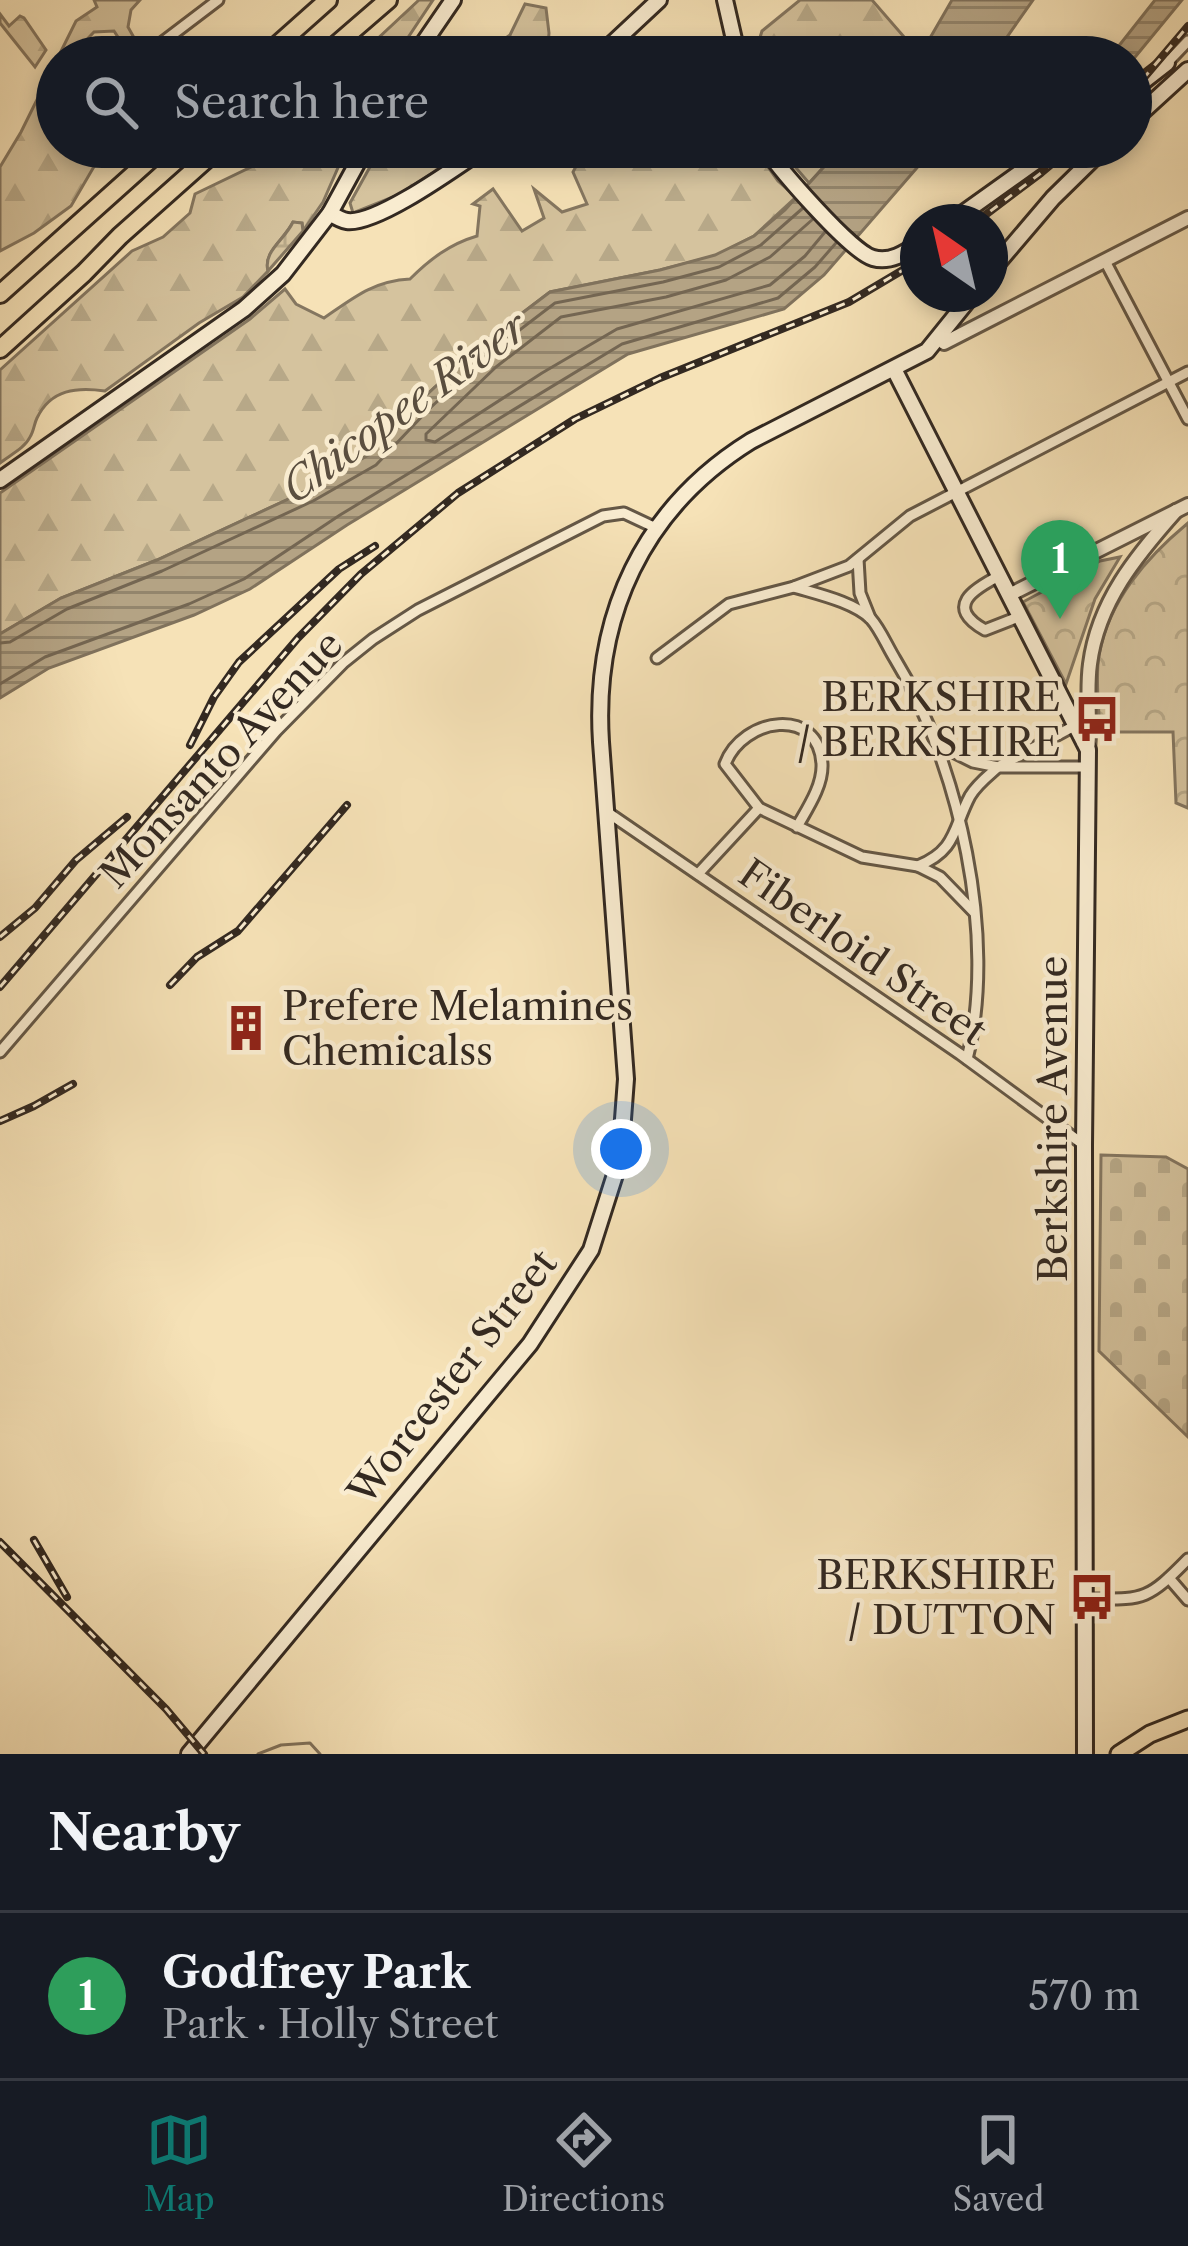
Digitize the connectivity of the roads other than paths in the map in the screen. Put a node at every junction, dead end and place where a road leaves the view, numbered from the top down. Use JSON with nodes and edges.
{"nodes":[{"id":1,"x":218,"y":0,"type":"edge"},
{"id":2,"x":328,"y":0,"type":"edge"},
{"id":3,"x":388,"y":0,"type":"edge"},
{"id":4,"x":453,"y":0,"type":"edge"},
{"id":5,"x":658,"y":0,"type":"edge"},
{"id":6,"x":725,"y":0,"type":"edge"},
{"id":7,"x":171,"y":36,"type":"edge"},
{"id":8,"x":288,"y":36,"type":"edge"},
{"id":9,"x":346,"y":36,"type":"edge"},
{"id":10,"x":428,"y":36,"type":"edge"},
{"id":11,"x":620,"y":36,"type":"edge"},
{"id":12,"x":733,"y":36,"type":"edge"},
{"id":13,"x":1188,"y":41,"type":"edge"},
{"id":14,"x":1167,"y":63,"type":"joint"},
{"id":15,"x":1188,"y":70,"type":"edge"},
{"id":16,"x":1152,"y":75,"type":"edge"},
{"id":17,"x":1152,"y":103,"type":"edge"},
{"id":18,"x":141,"y":168,"type":"edge"},
{"id":19,"x":196,"y":168,"type":"edge"},
{"id":20,"x":355,"y":168,"type":"edge"},
{"id":21,"x":452,"y":168,"type":"edge"},
{"id":22,"x":782,"y":168,"type":"edge"},
{"id":23,"x":1026,"y":168,"type":"edge"},
{"id":24,"x":1084,"y":168,"type":"edge"},
{"id":25,"x":976,"y":204,"type":"edge"},
{"id":26,"x":330,"y":213,"type":"junction"},
{"id":27,"x":1188,"y":218,"type":"edge"},
{"id":28,"x":1008,"y":251,"type":"edge"},
{"id":29,"x":900,"y":254,"type":"edge"},
{"id":30,"x":1106,"y":261,"type":"junction"},
{"id":31,"x":0,"y":294,"type":"edge"},
{"id":32,"x":958,"y":312,"type":"edge"},
{"id":33,"x":944,"y":343,"type":"dead end"},
{"id":34,"x":0,"y":349,"type":"edge"},
{"id":35,"x":894,"y":369,"type":"junction"},
{"id":36,"x":1188,"y":372,"type":"edge"},
{"id":37,"x":1169,"y":381,"type":"junction"},
{"id":38,"x":1188,"y":419,"type":"edge"},
{"id":39,"x":0,"y":480,"type":"edge"},
{"id":40,"x":957,"y":491,"type":"junction"},
{"id":41,"x":1182,"y":508,"type":"edge"},
{"id":42,"x":656,"y":529,"type":"junction"},
{"id":43,"x":858,"y":559,"type":"junction"},
{"id":44,"x":1001,"y":575,"type":"junction"},
{"id":45,"x":794,"y":587,"type":"junction"},
{"id":46,"x":1010,"y":594,"type":"junction"},
{"id":47,"x":1021,"y":616,"type":"junction"},
{"id":48,"x":870,"y":618,"type":"junction"},
{"id":49,"x":656,"y":658,"type":"dead end"},
{"id":50,"x":1082,"y":722,"type":"junction"},
{"id":51,"x":935,"y":743,"type":"junction"},
{"id":52,"x":998,"y":767,"type":"junction"},
{"id":53,"x":1087,"y":767,"type":"junction"},
{"id":54,"x":759,"y":808,"type":"junction"},
{"id":55,"x":607,"y":812,"type":"junction"},
{"id":56,"x":960,"y":824,"type":"junction"},
{"id":57,"x":797,"y":827,"type":"junction"},
{"id":58,"x":918,"y":866,"type":"junction"},
{"id":59,"x":698,"y":874,"type":"junction"},
{"id":60,"x":974,"y":912,"type":"junction"},
{"id":61,"x":0,"y":1052,"type":"edge"},
{"id":62,"x":967,"y":1059,"type":"junction"},
{"id":63,"x":1084,"y":1145,"type":"junction"},
{"id":64,"x":1188,"y":1559,"type":"edge"},
{"id":65,"x":1169,"y":1578,"type":"junction"},
{"id":66,"x":1084,"y":1600,"type":"junction"},
{"id":67,"x":1188,"y":1600,"type":"edge"},
{"id":68,"x":1188,"y":1719,"type":"edge"},
{"id":69,"x":189,"y":1754,"type":"edge"},
{"id":70,"x":1085,"y":1754,"type":"edge"},
{"id":71,"x":1119,"y":1754,"type":"edge"}],
"edges":[{"from":1,"to":7,"type":"street"},
{"from":2,"to":8,"type":"highway"},
{"from":3,"to":9,"type":"highway"},
{"from":4,"to":10,"type":"main road"},
{"from":5,"to":11,"type":"main road"},
{"from":6,"to":12,"type":"main road"},
{"from":13,"to":14,"type":"street"},
{"from":14,"to":16,"type":"main road"},
{"from":15,"to":17,"type":"main road"},
{"from":18,"to":31,"type":"highway"},
{"from":19,"to":34,"type":"highway"},
{"from":20,"to":26,"type":"main road"},
{"from":21,"to":26,"type":"main road"},
{"from":22,"to":29,"type":"main road"},
{"from":23,"to":25,"type":"main road"},
{"from":24,"to":28,"type":"main road"},
{"from":26,"to":39,"type":"main road"},
{"from":27,"to":30,"type":"street"},
{"from":30,"to":33,"type":"street"},
{"from":30,"to":37,"type":"street"},
{"from":32,"to":35,"type":"main road","name":"Worcester Street"},
{"from":35,"to":40,"type":"main road"},
{"from":35,"to":42,"type":"main road","name":"Worcester Street"},
{"from":36,"to":37,"type":"street"},
{"from":37,"to":38,"type":"street"},
{"from":37,"to":40,"type":"street"},
{"from":40,"to":43,"type":"street"},
{"from":40,"to":44,"type":"main road"},
{"from":41,"to":46,"type":"street"},
{"from":41,"to":50,"type":"street"},
{"from":42,"to":55,"type":"main road","name":"Worcester Street"},
{"from":42,"to":61,"type":"street","name":"Monsanto Avenue"},
{"from":43,"to":45,"type":"street"},
{"from":43,"to":48,"type":"street"},
{"from":44,"to":46,"type":"main road"},
{"from":44,"to":47,"type":"street"},
{"from":45,"to":48,"type":"street"},
{"from":45,"to":49,"type":"street"},
{"from":46,"to":47,"type":"main road"},
{"from":47,"to":50,"type":"main road"},
{"from":48,"to":51,"type":"street"},
{"from":50,"to":52,"type":"street"},
{"from":50,"to":53,"type":"main road","name":"Berkshire Avenue"},
{"from":51,"to":52,"type":"street"},
{"from":51,"to":56,"type":"street"},
{"from":52,"to":53,"type":"street"},
{"from":52,"to":56,"type":"street"},
{"from":53,"to":63,"type":"main road","name":"Berkshire Avenue"},
{"from":54,"to":57,"type":"street"},
{"from":54,"to":57,"type":"street"},
{"from":54,"to":59,"type":"street"},
{"from":55,"to":59,"type":"street","name":"Fiberloid Street"},
{"from":55,"to":69,"type":"main road","name":"Worcester Street"},
{"from":56,"to":58,"type":"street"},
{"from":56,"to":60,"type":"street"},
{"from":57,"to":58,"type":"street"},
{"from":58,"to":60,"type":"street"},
{"from":59,"to":62,"type":"street","name":"Fiberloid Street"},
{"from":60,"to":62,"type":"street"},
{"from":62,"to":63,"type":"street","name":"Fiberloid Street"},
{"from":63,"to":66,"type":"main road","name":"Berkshire Avenue"},
{"from":64,"to":65,"type":"street"},
{"from":65,"to":66,"type":"street"},
{"from":65,"to":67,"type":"street"},
{"from":66,"to":70,"type":"main road","name":"Berkshire Avenue"},
{"from":68,"to":71,"type":"main road"}]}
